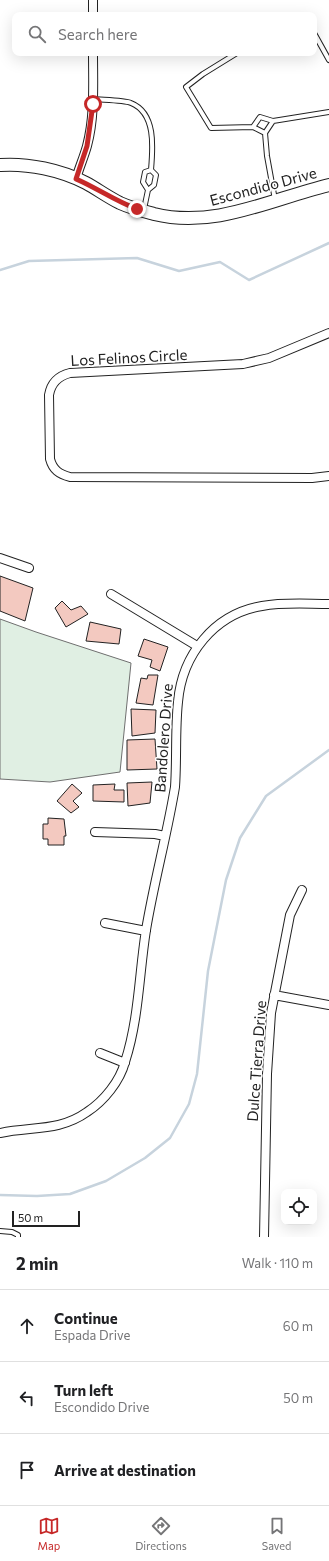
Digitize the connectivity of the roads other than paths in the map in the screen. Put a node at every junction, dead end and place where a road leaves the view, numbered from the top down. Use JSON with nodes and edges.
{"nodes":[{"id":1,"x":93,"y":0,"type":"edge"},
{"id":2,"x":93,"y":12,"type":"edge"},
{"id":3,"x":317,"y":38,"type":"edge"},
{"id":4,"x":93,"y":56,"type":"edge"},
{"id":5,"x":232,"y":56,"type":"edge"},
{"id":6,"x":329,"y":60,"type":"edge"},
{"id":7,"x":93,"y":99,"type":"junction"},
{"id":8,"x":329,"y":112,"type":"edge"},
{"id":9,"x":273,"y":121,"type":"junction"},
{"id":10,"x":253,"y":127,"type":"junction"},
{"id":11,"x":265,"y":133,"type":"junction"},
{"id":12,"x":0,"y":165,"type":"edge"},
{"id":13,"x":150,"y":170,"type":"junction"},
{"id":14,"x":76,"y":179,"type":"junction"},
{"id":15,"x":329,"y":185,"type":"edge"},
{"id":16,"x":148,"y":190,"type":"junction"},
{"id":17,"x":275,"y":201,"type":"junction"},
{"id":18,"x":143,"y":211,"type":"junction"},
{"id":19,"x":329,"y":333,"type":"edge"},
{"id":20,"x":329,"y":476,"type":"edge"},
{"id":21,"x":0,"y":558,"type":"edge"},
{"id":22,"x":29,"y":568,"type":"dead end"},
{"id":23,"x":111,"y":594,"type":"dead end"},
{"id":24,"x":329,"y":604,"type":"edge"},
{"id":25,"x":197,"y":646,"type":"junction"},
{"id":26,"x":95,"y":832,"type":"dead end"},
{"id":27,"x":165,"y":836,"type":"junction"},
{"id":28,"x":302,"y":890,"type":"dead end"},
{"id":29,"x":105,"y":923,"type":"dead end"},
{"id":30,"x":146,"y":931,"type":"junction"},
{"id":31,"x":274,"y":995,"type":"junction"},
{"id":32,"x":329,"y":1005,"type":"edge"},
{"id":33,"x":100,"y":1053,"type":"dead end"},
{"id":34,"x":125,"y":1063,"type":"junction"},
{"id":35,"x":0,"y":1133,"type":"edge"},
{"id":36,"x":0,"y":1231,"type":"edge"},
{"id":37,"x":18,"y":1237,"type":"edge"},
{"id":38,"x":264,"y":1237,"type":"edge"}],
"edges":[{"from":1,"to":2,"type":"street"},
{"from":3,"to":6,"type":"lane"},
{"from":4,"to":7,"type":"street"},
{"from":5,"to":10,"type":"lane"},
{"from":7,"to":13,"type":"lane"},
{"from":7,"to":14,"type":"street"},
{"from":8,"to":9,"type":"lane"},
{"from":9,"to":10,"type":"lane"},
{"from":9,"to":11,"type":"lane"},
{"from":10,"to":11,"type":"lane"},
{"from":11,"to":17,"type":"lane"},
{"from":12,"to":14,"type":"street","name":"Escondido Drive"},
{"from":13,"to":16,"type":"lane"},
{"from":13,"to":16,"type":"lane"},
{"from":14,"to":18,"type":"street","name":"Escondido Drive"},
{"from":15,"to":17,"type":"street","name":"Escondido Drive"},
{"from":16,"to":18,"type":"lane"},
{"from":17,"to":18,"type":"street","name":"Escondido Drive"},
{"from":19,"to":20,"type":"street","name":"Los Felinos Circle"},
{"from":21,"to":22,"type":"street"},
{"from":23,"to":25,"type":"street"},
{"from":24,"to":25,"type":"street","name":"Bandolero Drive"},
{"from":25,"to":27,"type":"street","name":"Bandolero Drive"},
{"from":26,"to":27,"type":"street"},
{"from":27,"to":30,"type":"street","name":"Bandolero Drive"},
{"from":28,"to":31,"type":"street","name":"Dulce Tierra Drive"},
{"from":29,"to":30,"type":"street"},
{"from":30,"to":34,"type":"street","name":"Bandolero Drive"},
{"from":31,"to":32,"type":"street"},
{"from":31,"to":38,"type":"street","name":"Dulce Tierra Drive"},
{"from":33,"to":34,"type":"street"},
{"from":34,"to":35,"type":"street","name":"Bandolero Drive"},
{"from":36,"to":37,"type":"lane"}]}
